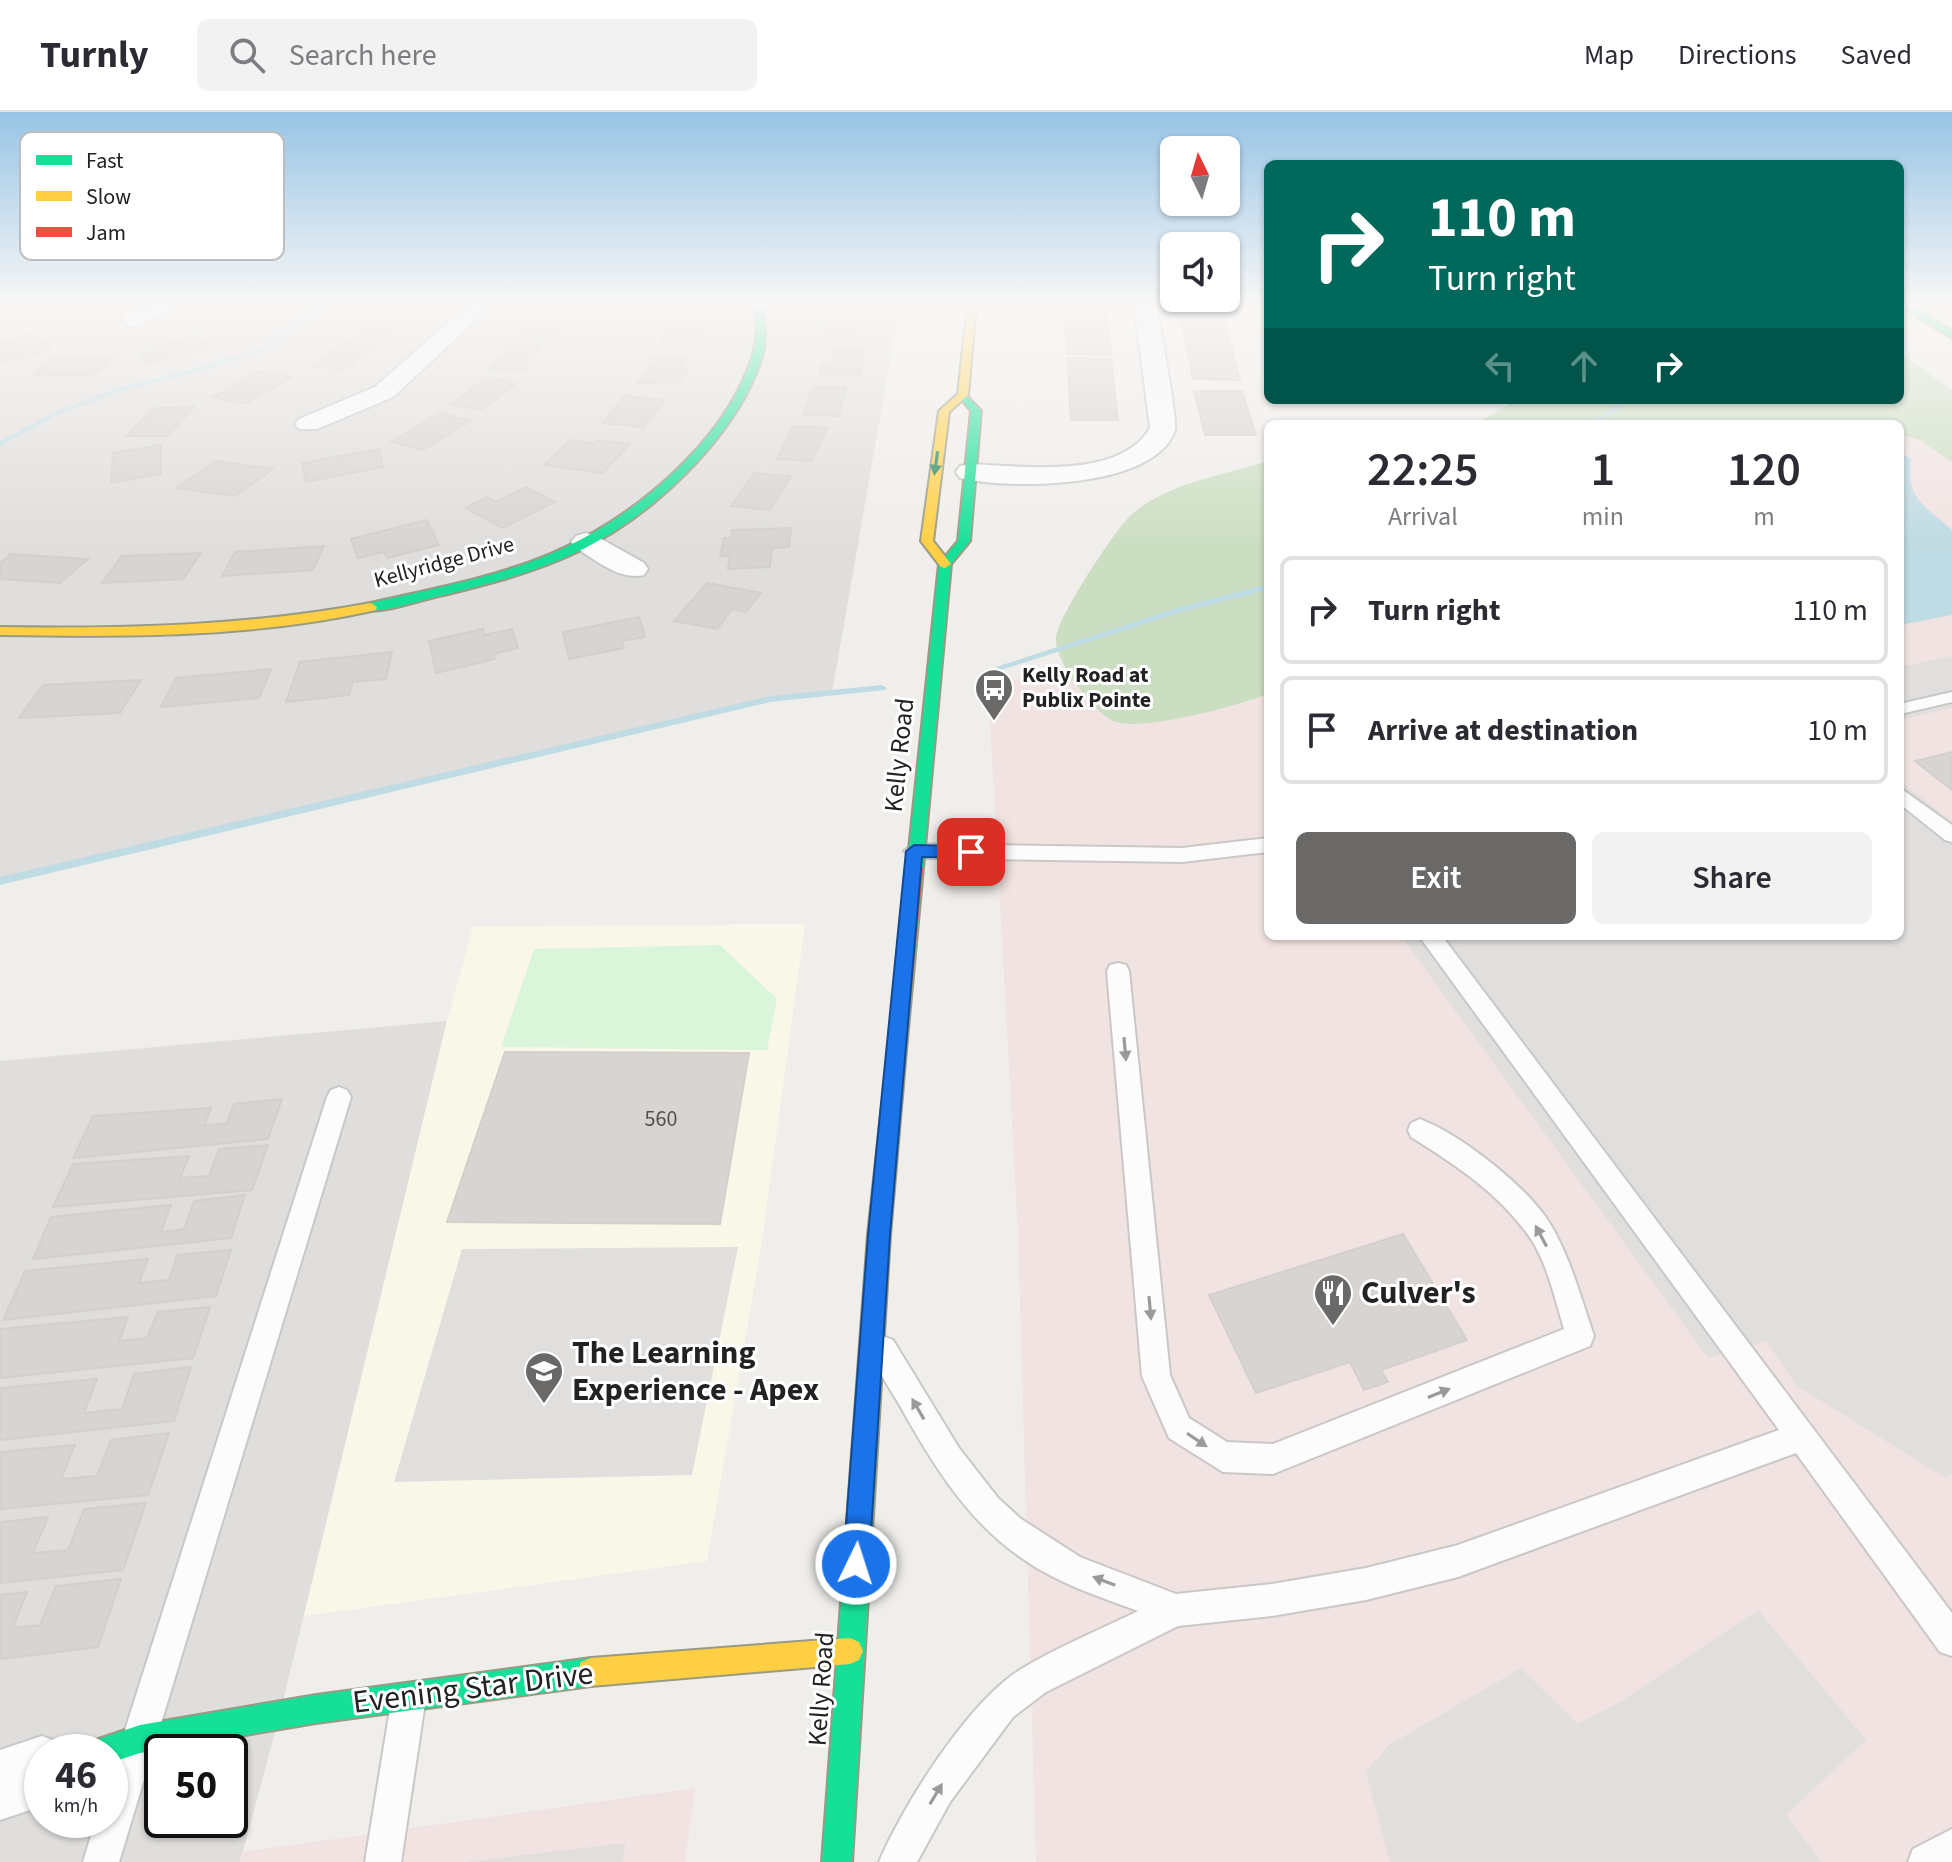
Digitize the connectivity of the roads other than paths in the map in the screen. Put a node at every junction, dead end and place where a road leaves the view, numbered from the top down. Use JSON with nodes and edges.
{"nodes":[{"id":1,"x":392,"y":385,"type":"edge"},
{"id":2,"x":746,"y":385,"type":"edge"},
{"id":3,"x":964,"y":385,"type":"edge"},
{"id":4,"x":1157,"y":385,"type":"edge"},
{"id":5,"x":963,"y":395,"type":"junction"},
{"id":6,"x":308,"y":424,"type":"dead end"},
{"id":7,"x":970,"y":472,"type":"junction"},
{"id":8,"x":586,"y":542,"type":"junction"},
{"id":9,"x":945,"y":564,"type":"junction"},
{"id":10,"x":633,"y":569,"type":"dead end"},
{"id":11,"x":0,"y":631,"type":"edge"},
{"id":12,"x":1952,"y":697,"type":"edge"},
{"id":13,"x":1904,"y":708,"type":"edge"},
{"id":14,"x":1904,"y":797,"type":"edge"},
{"id":15,"x":1952,"y":835,"type":"edge"},
{"id":16,"x":1264,"y":846,"type":"edge"},
{"id":17,"x":914,"y":851,"type":"junction"},
{"id":18,"x":1433,"y":940,"type":"edge"},
{"id":19,"x":1118,"y":971,"type":"dead end"},
{"id":20,"x":339,"y":1097,"type":"dead end"},
{"id":21,"x":1420,"y":1130,"type":"dead end"},
{"id":22,"x":872,"y":1330,"type":"junction"},
{"id":23,"x":1800,"y":1437,"type":"junction"},
{"id":24,"x":1176,"y":1610,"type":"junction"},
{"id":25,"x":1952,"y":1640,"type":"edge"},
{"id":26,"x":850,"y":1651,"type":"junction"},
{"id":27,"x":410,"y":1694,"type":"junction"},
{"id":28,"x":140,"y":1739,"type":"junction"},
{"id":29,"x":128,"y":1743,"type":"edge"},
{"id":30,"x":24,"y":1777,"type":"edge"},
{"id":31,"x":0,"y":1785,"type":"edge"},
{"id":32,"x":1952,"y":1847,"type":"edge"},
{"id":33,"x":101,"y":1862,"type":"edge"},
{"id":34,"x":383,"y":1862,"type":"edge"},
{"id":35,"x":837,"y":1862,"type":"edge"},
{"id":36,"x":897,"y":1862,"type":"edge"},
{"id":37,"x":1926,"y":1862,"type":"edge"}],
"edges":[{"from":1,"to":6,"type":"street"},
{"from":2,"to":8,"type":"main road","name":"Kellyridge Drive"},
{"from":3,"to":5,"type":"main road","name":"Kelly Road"},
{"from":4,"to":7,"type":"street"},
{"from":5,"to":7,"type":"main road","name":"Kelly Road"},
{"from":5,"to":9,"type":"main road","name":"Kelly Road","one_way":true},
{"from":7,"to":9,"type":"main road","name":"Kelly Road"},
{"from":8,"to":10,"type":"street"},
{"from":8,"to":11,"type":"main road","name":"Kellyridge Drive"},
{"from":9,"to":17,"type":"main road","name":"Kelly Road"},
{"from":12,"to":13,"type":"lane"},
{"from":14,"to":15,"type":"lane"},
{"from":16,"to":17,"type":"lane"},
{"from":17,"to":22,"type":"main road","name":"Kelly Road"},
{"from":18,"to":23,"type":"lane"},
{"from":19,"to":21,"type":"lane","one_way":true},
{"from":20,"to":28,"type":"lane"},
{"from":24,"to":22,"type":"lane","one_way":true},
{"from":22,"to":26,"type":"main road","name":"Kelly Road"},
{"from":23,"to":24,"type":"lane"},
{"from":23,"to":25,"type":"lane"},
{"from":36,"to":24,"type":"lane","one_way":true},
{"from":26,"to":27,"type":"main road","name":"Evening Star Drive"},
{"from":26,"to":35,"type":"main road","name":"Kelly Road"},
{"from":27,"to":28,"type":"main road","name":"Evening Star Drive"},
{"from":27,"to":34,"type":"lane"},
{"from":28,"to":29,"type":"main road","name":"Evening Star Drive"},
{"from":28,"to":33,"type":"lane"},
{"from":30,"to":31,"type":"street"},
{"from":32,"to":37,"type":"lane"}]}
